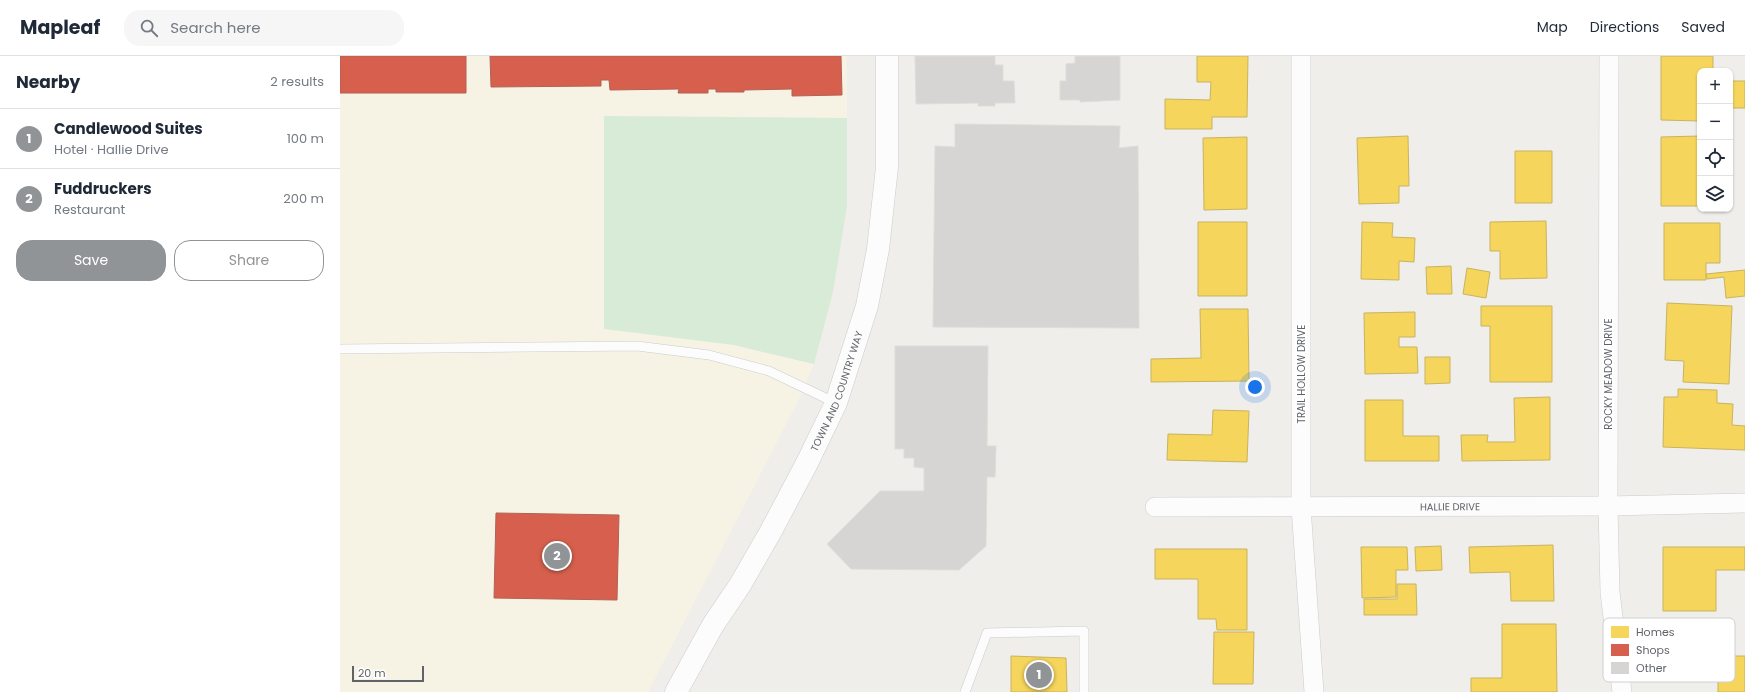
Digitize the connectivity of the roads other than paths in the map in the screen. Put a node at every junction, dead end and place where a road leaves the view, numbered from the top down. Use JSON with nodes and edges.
{"nodes":[{"id":1,"x":887,"y":56,"type":"edge"},
{"id":2,"x":1301,"y":56,"type":"edge"},
{"id":3,"x":1609,"y":56,"type":"edge"},
{"id":4,"x":340,"y":349,"type":"edge"},
{"id":5,"x":836,"y":403,"type":"junction"},
{"id":6,"x":1745,"y":503,"type":"edge"},
{"id":7,"x":1608,"y":506,"type":"junction"},
{"id":8,"x":1155,"y":507,"type":"dead end"},
{"id":9,"x":1301,"y":507,"type":"junction"},
{"id":10,"x":1613,"y":618,"type":"edge"},
{"id":11,"x":1621,"y":682,"type":"edge"},
{"id":12,"x":676,"y":692,"type":"edge"},
{"id":13,"x":965,"y":692,"type":"edge"},
{"id":14,"x":1084,"y":692,"type":"edge"},
{"id":15,"x":1314,"y":692,"type":"edge"},
{"id":16,"x":1622,"y":692,"type":"edge"}],
"edges":[{"from":1,"to":5,"type":"street","name":"TOWN AND COUNTRY WAY"},
{"from":2,"to":9,"type":"street","name":"TRAIL HOLLOW DRIVE"},
{"from":3,"to":7,"type":"street","name":"ROCKY MEADOW DRIVE"},
{"from":4,"to":5,"type":"lane"},
{"from":5,"to":12,"type":"street","name":"TOWN AND COUNTRY WAY"},
{"from":6,"to":7,"type":"street","name":"HALLIE DRIVE"},
{"from":7,"to":9,"type":"street","name":"HALLIE DRIVE"},
{"from":7,"to":10,"type":"street","name":"ROCKY MEADOW DRIVE"},
{"from":8,"to":9,"type":"street","name":"HALLIE DRIVE"},
{"from":9,"to":15,"type":"street","name":"TRAIL HOLLOW DRIVE"},
{"from":11,"to":16,"type":"street","name":"ROCKY MEADOW DRIVE"},
{"from":13,"to":14,"type":"lane"}]}
